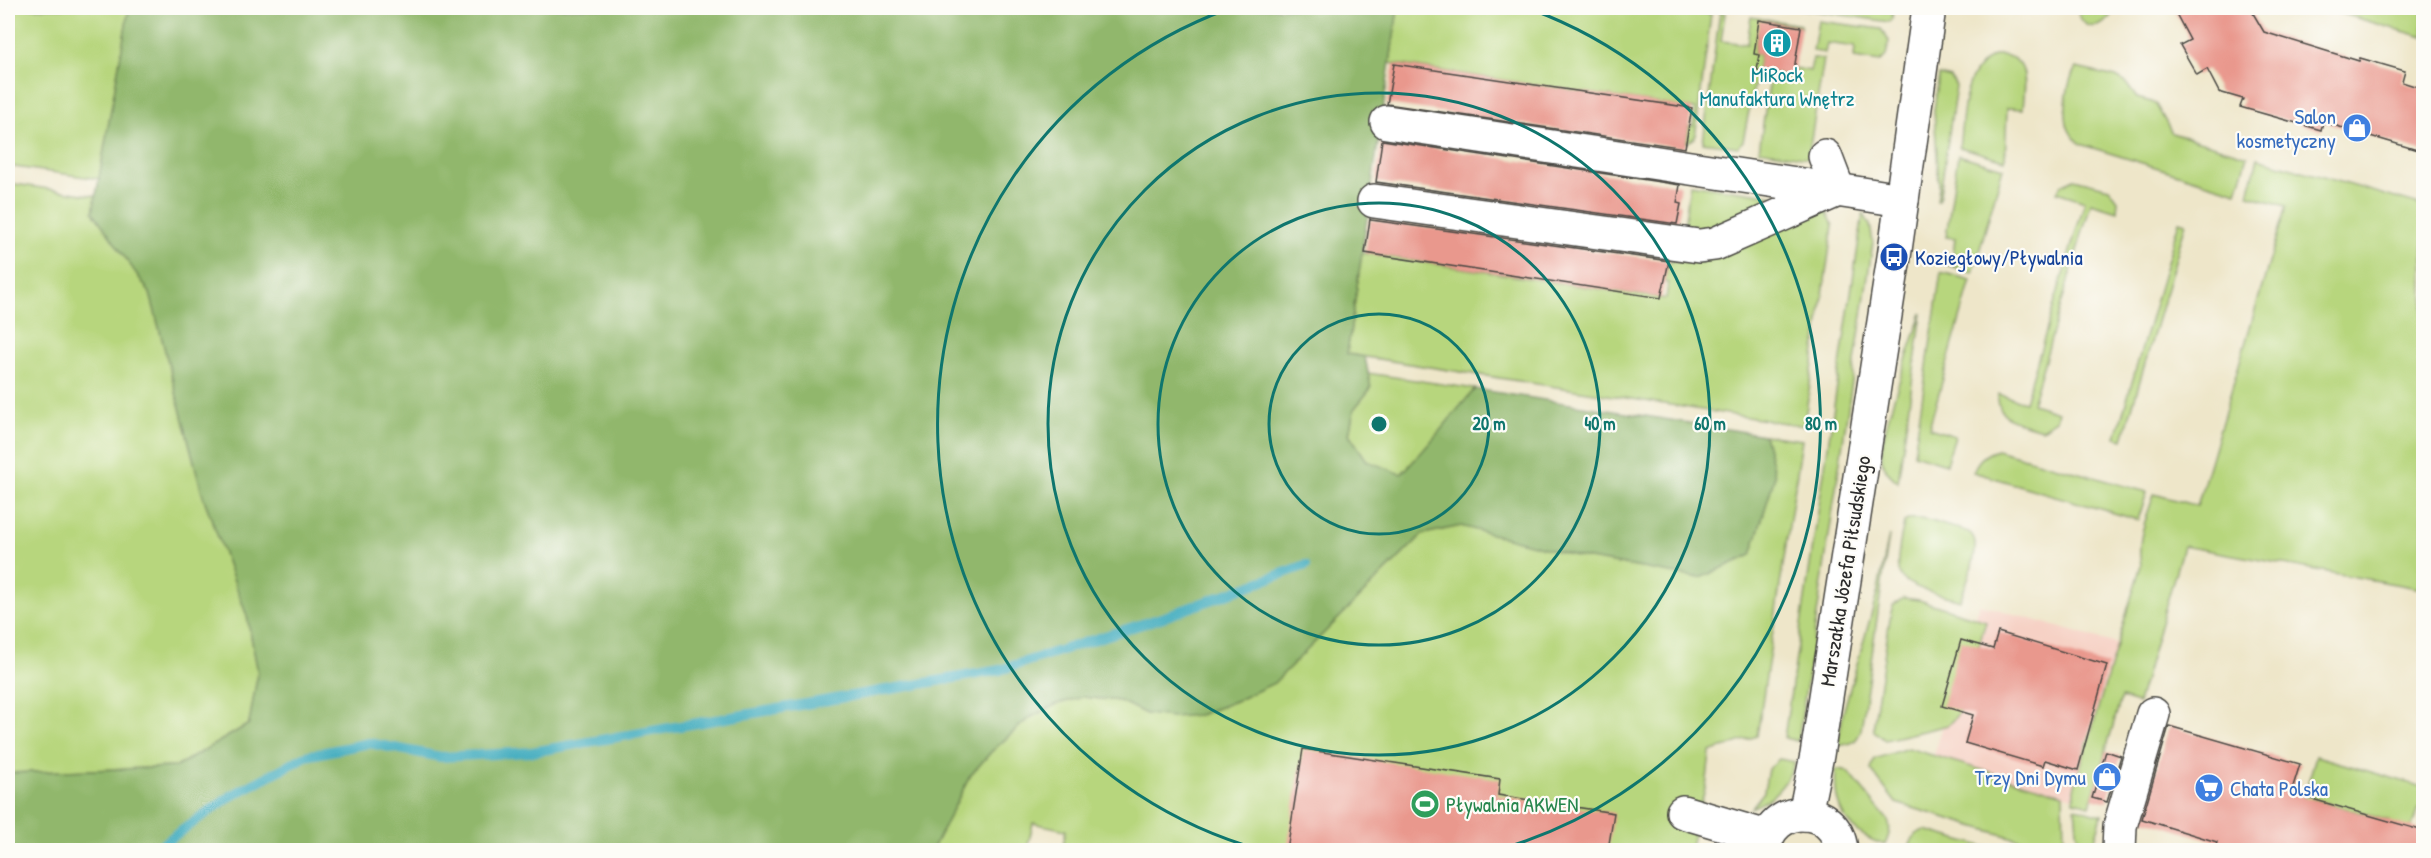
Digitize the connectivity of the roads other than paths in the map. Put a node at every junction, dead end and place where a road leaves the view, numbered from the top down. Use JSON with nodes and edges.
{"nodes":[{"id":1,"x":1929,"y":8,"type":"edge"},
{"id":2,"x":1387,"y":122,"type":"dead end"},
{"id":3,"x":1826,"y":156,"type":"dead end"},
{"id":4,"x":1838,"y":190,"type":"junction"},
{"id":5,"x":1902,"y":200,"type":"junction"},
{"id":6,"x":1374,"y":201,"type":"dead end"},
{"id":7,"x":2153,"y":714,"type":"dead end"},
{"id":8,"x":1683,"y":812,"type":"dead end"},
{"id":9,"x":1805,"y":814,"type":"junction"},
{"id":10,"x":1766,"y":844,"type":"edge"},
{"id":11,"x":1841,"y":850,"type":"edge"},
{"id":12,"x":2119,"y":850,"type":"edge"}],
"edges":[{"from":1,"to":5,"type":"street","name":"Marszałka Józefa Piłsudskiego"},
{"from":2,"to":4,"type":"street"},
{"from":3,"to":4,"type":"street"},
{"from":4,"to":5,"type":"street"},
{"from":4,"to":6,"type":"street"},
{"from":5,"to":9,"type":"street","name":"Marszałka Józefa Piłsudskiego"},
{"from":7,"to":12,"type":"street"},
{"from":8,"to":10,"type":"street"},
{"from":9,"to":10,"type":"street"},
{"from":9,"to":11,"type":"street"}]}
